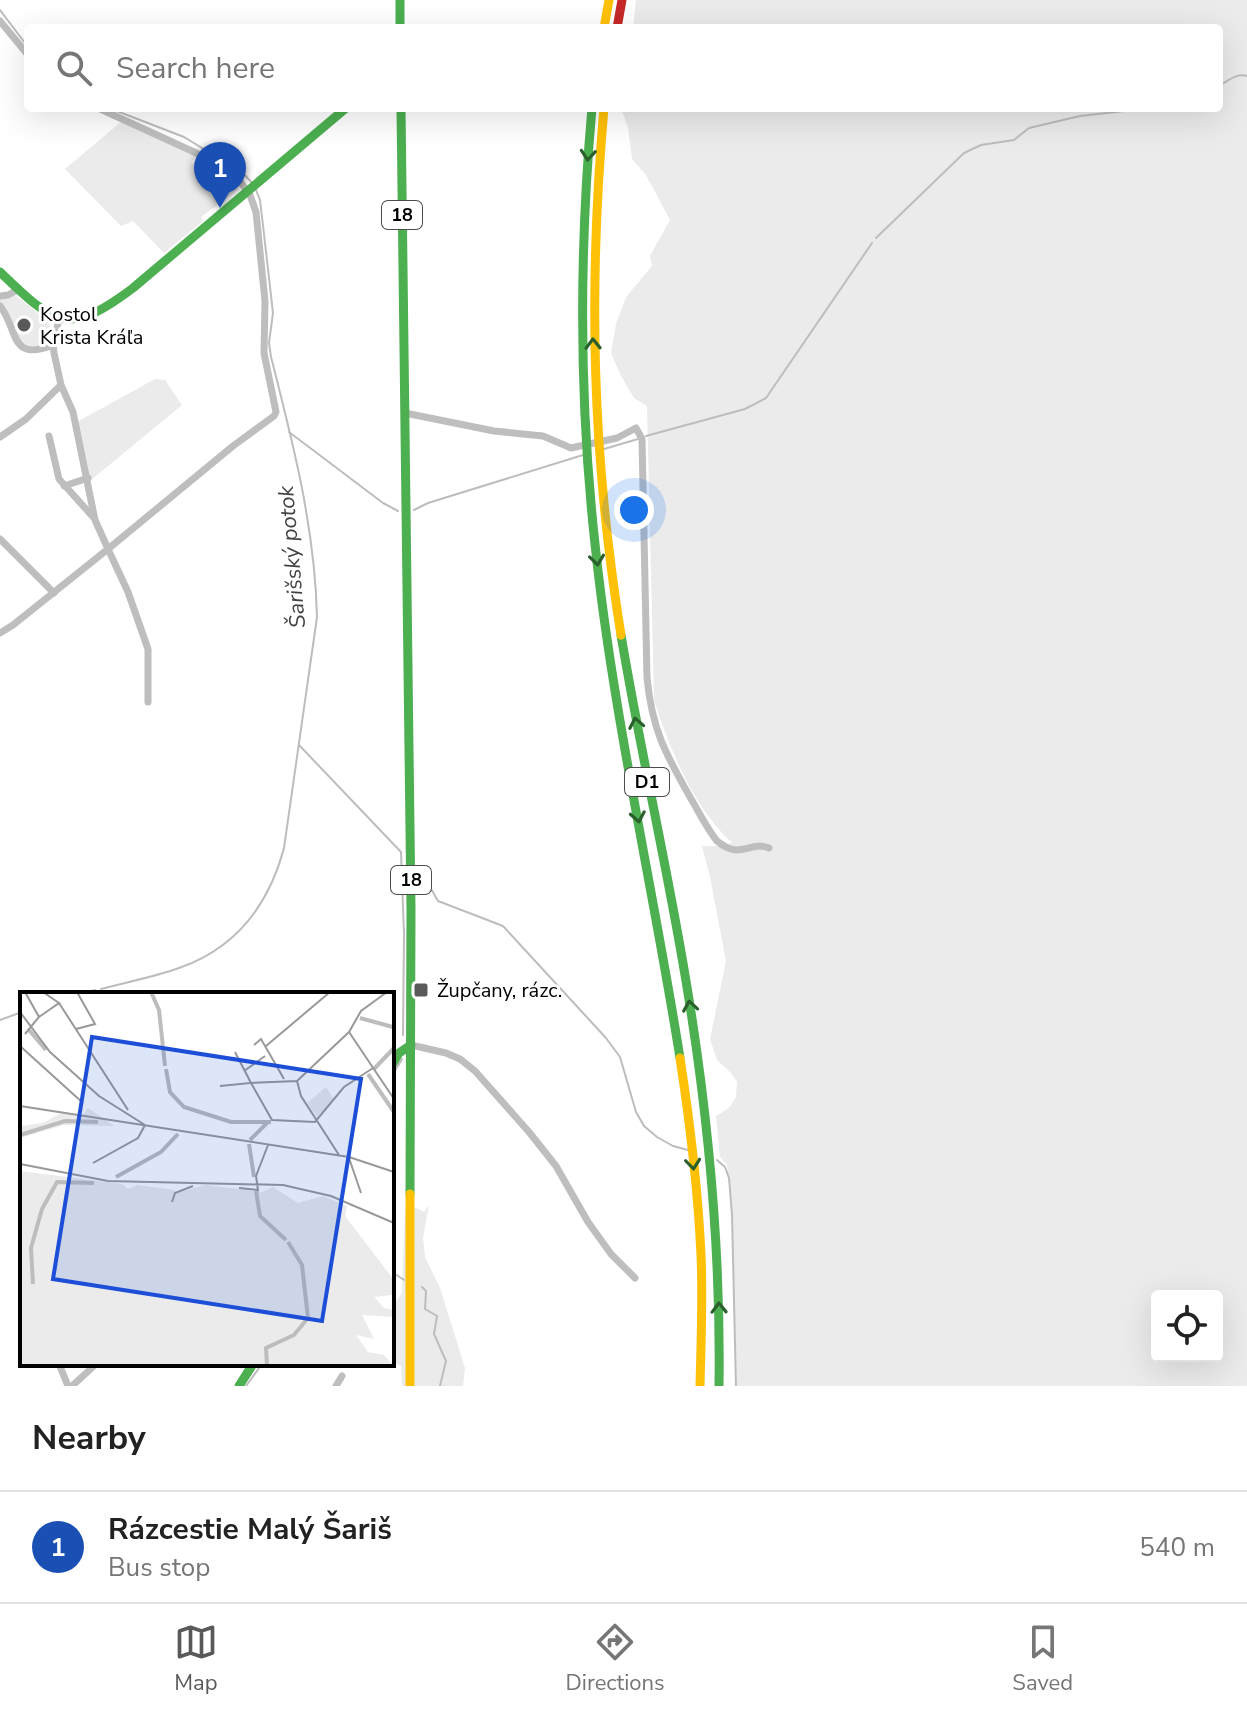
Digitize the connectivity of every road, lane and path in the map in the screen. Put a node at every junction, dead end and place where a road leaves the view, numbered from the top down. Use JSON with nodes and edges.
{"nodes":[{"id":1,"x":400,"y":0,"type":"edge"},
{"id":2,"x":609,"y":0,"type":"edge"},
{"id":3,"x":622,"y":0,"type":"edge"},
{"id":4,"x":0,"y":21,"type":"edge"},
{"id":5,"x":400,"y":24,"type":"edge"},
{"id":6,"x":605,"y":24,"type":"edge"},
{"id":7,"x":618,"y":24,"type":"edge"},
{"id":8,"x":24,"y":50,"type":"edge"},
{"id":9,"x":107,"y":112,"type":"edge"},
{"id":10,"x":341,"y":112,"type":"edge"},
{"id":11,"x":401,"y":112,"type":"edge"},
{"id":12,"x":592,"y":112,"type":"edge"},
{"id":13,"x":604,"y":112,"type":"edge"},
{"id":14,"x":251,"y":188,"type":"junction"},
{"id":15,"x":0,"y":272,"type":"edge"},
{"id":16,"x":19,"y":289,"type":"junction"},
{"id":17,"x":0,"y":296,"type":"edge"},
{"id":18,"x":0,"y":306,"type":"edge"},
{"id":19,"x":59,"y":319,"type":"junction"},
{"id":20,"x":53,"y":345,"type":"junction"},
{"id":21,"x":61,"y":385,"type":"junction"},
{"id":22,"x":405,"y":413,"type":"junction"},
{"id":23,"x":49,"y":436,"type":"dead end"},
{"id":24,"x":0,"y":437,"type":"edge"},
{"id":25,"x":88,"y":478,"type":"junction"},
{"id":26,"x":64,"y":486,"type":"junction"},
{"id":27,"x":95,"y":520,"type":"junction"},
{"id":28,"x":0,"y":539,"type":"edge"},
{"id":29,"x":108,"y":549,"type":"junction"},
{"id":30,"x":54,"y":593,"type":"junction"},
{"id":31,"x":0,"y":633,"type":"edge"},
{"id":32,"x":148,"y":702,"type":"dead end"},
{"id":33,"x":769,"y":848,"type":"dead end"},
{"id":34,"x":411,"y":1045,"type":"junction"},
{"id":35,"x":394,"y":1062,"type":"edge"},
{"id":36,"x":635,"y":1278,"type":"dead end"},
{"id":37,"x":60,"y":1366,"type":"edge"},
{"id":38,"x":94,"y":1366,"type":"edge"},
{"id":39,"x":252,"y":1366,"type":"edge"},
{"id":40,"x":342,"y":1376,"type":"dead end"},
{"id":41,"x":70,"y":1386,"type":"edge"},
{"id":42,"x":239,"y":1386,"type":"edge"},
{"id":43,"x":336,"y":1386,"type":"edge"},
{"id":44,"x":410,"y":1386,"type":"edge"},
{"id":45,"x":700,"y":1386,"type":"edge"},
{"id":46,"x":719,"y":1386,"type":"edge"}],
"edges":[{"from":1,"to":5,"type":"main road"},
{"from":2,"to":6,"type":"main road"},
{"from":3,"to":7,"type":"main road"},
{"from":4,"to":8,"type":"street"},
{"from":9,"to":14,"type":"street"},
{"from":10,"to":14,"type":"main road"},
{"from":11,"to":22,"type":"main road","number":"18"},
{"from":12,"to":45,"type":"main road","number":"D1","one_way":true},
{"from":46,"to":13,"type":"main road","number":"D1","one_way":true},
{"from":14,"to":19,"type":"main road"},
{"from":14,"to":29,"type":"street"},
{"from":15,"to":16,"type":"main road"},
{"from":16,"to":17,"type":"street"},
{"from":16,"to":19,"type":"main road"},
{"from":18,"to":20,"type":"street"},
{"from":19,"to":20,"type":"street"},
{"from":20,"to":21,"type":"street"},
{"from":21,"to":24,"type":"street"},
{"from":21,"to":25,"type":"street"},
{"from":22,"to":33,"type":"street"},
{"from":22,"to":34,"type":"main road","number":"18"},
{"from":23,"to":26,"type":"street"},
{"from":25,"to":26,"type":"street"},
{"from":25,"to":27,"type":"street"},
{"from":26,"to":27,"type":"street"},
{"from":27,"to":29,"type":"street"},
{"from":28,"to":30,"type":"street"},
{"from":29,"to":30,"type":"street"},
{"from":29,"to":32,"type":"street"},
{"from":30,"to":31,"type":"street"},
{"from":34,"to":35,"type":"main road"},
{"from":34,"to":36,"type":"street"},
{"from":34,"to":44,"type":"main road","number":"18"},
{"from":37,"to":41,"type":"street"},
{"from":38,"to":41,"type":"street"},
{"from":39,"to":42,"type":"main road"},
{"from":40,"to":43,"type":"street"}]}
